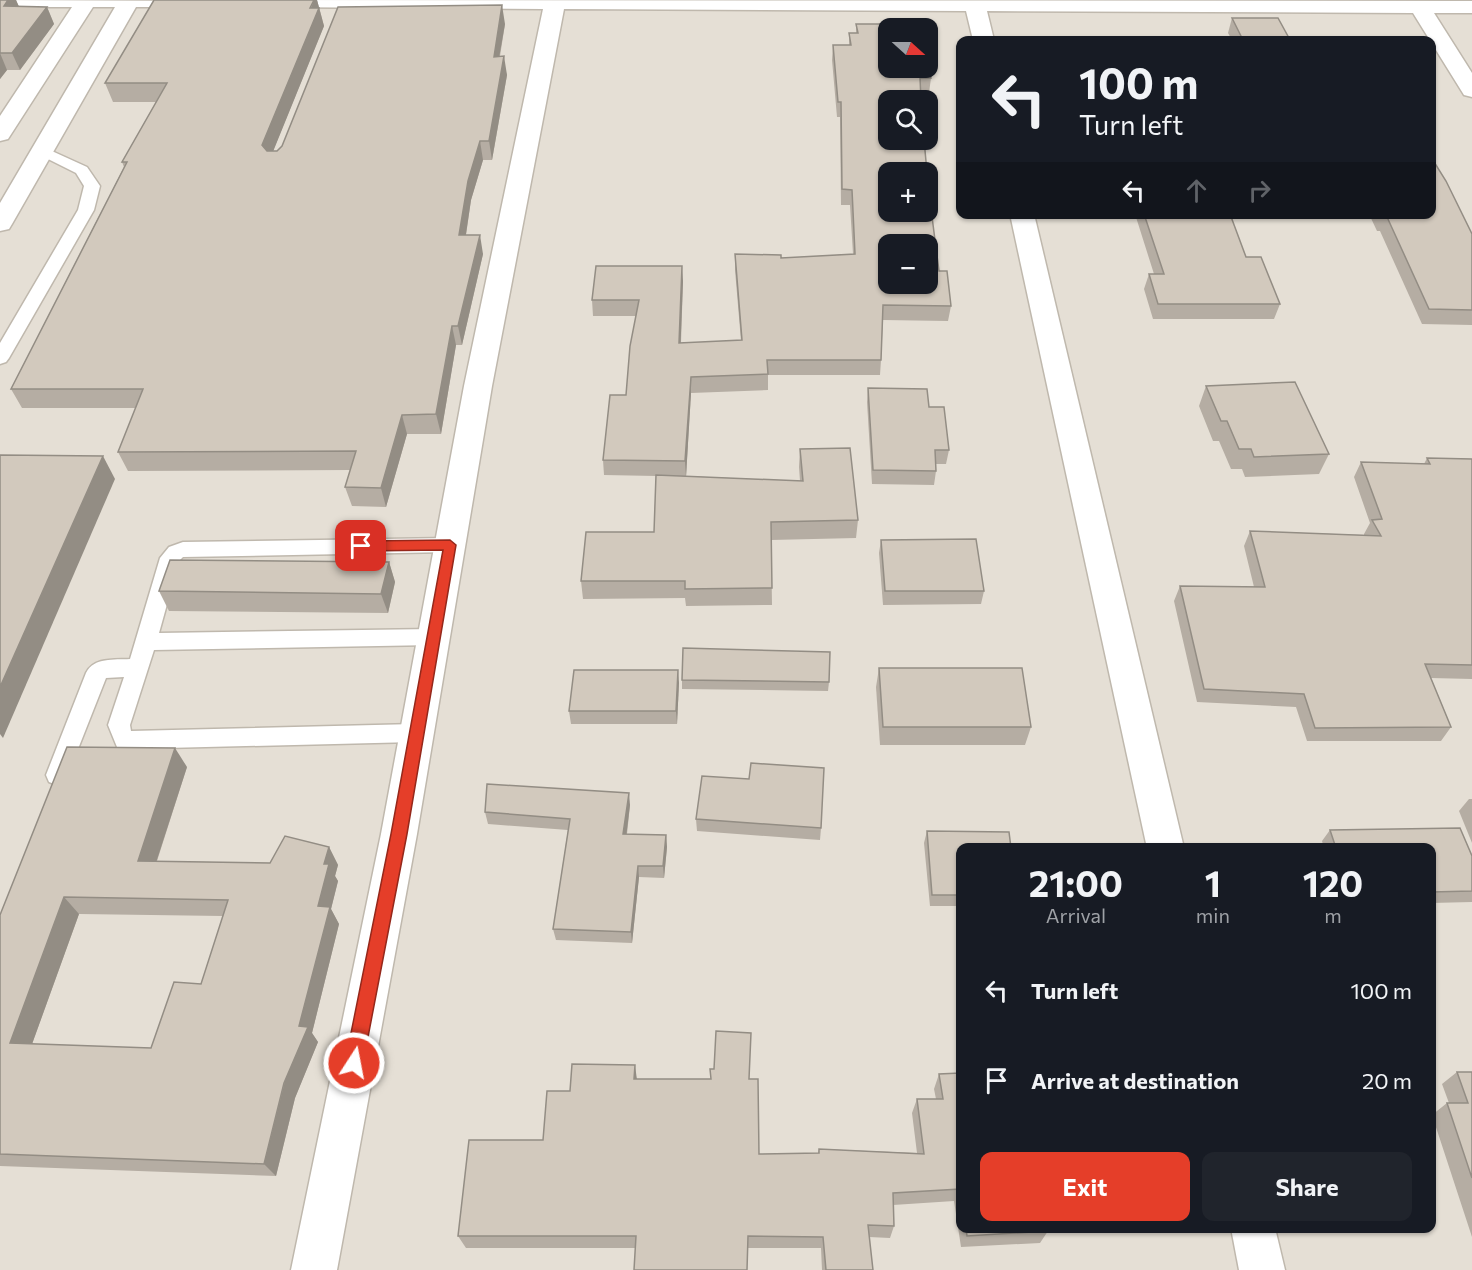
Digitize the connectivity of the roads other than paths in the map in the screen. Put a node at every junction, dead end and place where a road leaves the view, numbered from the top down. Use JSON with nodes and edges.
{"nodes":[{"id":1,"x":130,"y":0,"type":"edge"},
{"id":2,"x":555,"y":0,"type":"edge"},
{"id":3,"x":0,"y":1,"type":"edge"},
{"id":4,"x":86,"y":1,"type":"edge"},
{"id":5,"x":213,"y":1,"type":"edge"},
{"id":6,"x":248,"y":1,"type":"edge"},
{"id":7,"x":974,"y":2,"type":"edge"},
{"id":8,"x":1417,"y":4,"type":"edge"},
{"id":9,"x":341,"y":6,"type":"edge"},
{"id":10,"x":1472,"y":7,"type":"edge"},
{"id":11,"x":982,"y":36,"type":"edge"},
{"id":12,"x":1472,"y":90,"type":"edge"},
{"id":13,"x":0,"y":134,"type":"edge"},
{"id":14,"x":43,"y":151,"type":"junction"},
{"id":15,"x":1023,"y":219,"type":"edge"},
{"id":16,"x":0,"y":224,"type":"edge"},
{"id":17,"x":0,"y":358,"type":"edge"},
{"id":18,"x":450,"y":545,"type":"junction"},
{"id":19,"x":434,"y":637,"type":"junction"},
{"id":20,"x":146,"y":642,"type":"junction"},
{"id":21,"x":139,"y":668,"type":"junction"},
{"id":22,"x":415,"y":733,"type":"junction"},
{"id":23,"x":50,"y":792,"type":"edge"},
{"id":24,"x":1165,"y":843,"type":"edge"},
{"id":25,"x":1253,"y":1233,"type":"edge"},
{"id":26,"x":314,"y":1270,"type":"edge"},
{"id":27,"x":1262,"y":1270,"type":"edge"}],
"edges":[{"from":1,"to":4,"type":"street"},
{"from":1,"to":5,"type":"street"},
{"from":1,"to":14,"type":"street"},
{"from":2,"to":7,"type":"street"},
{"from":2,"to":9,"type":"street"},
{"from":2,"to":18,"type":"street"},
{"from":3,"to":4,"type":"street"},
{"from":4,"to":13,"type":"street"},
{"from":6,"to":9,"type":"street"},
{"from":7,"to":8,"type":"street"},
{"from":7,"to":11,"type":"street"},
{"from":8,"to":10,"type":"street"},
{"from":8,"to":12,"type":"street"},
{"from":14,"to":16,"type":"street"},
{"from":14,"to":17,"type":"lane"},
{"from":15,"to":24,"type":"street"},
{"from":18,"to":19,"type":"street"},
{"from":18,"to":20,"type":"lane"},
{"from":19,"to":20,"type":"lane"},
{"from":19,"to":22,"type":"street"},
{"from":20,"to":21,"type":"lane"},
{"from":21,"to":22,"type":"lane"},
{"from":21,"to":23,"type":"lane"},
{"from":22,"to":26,"type":"street"},
{"from":25,"to":27,"type":"street"}]}
